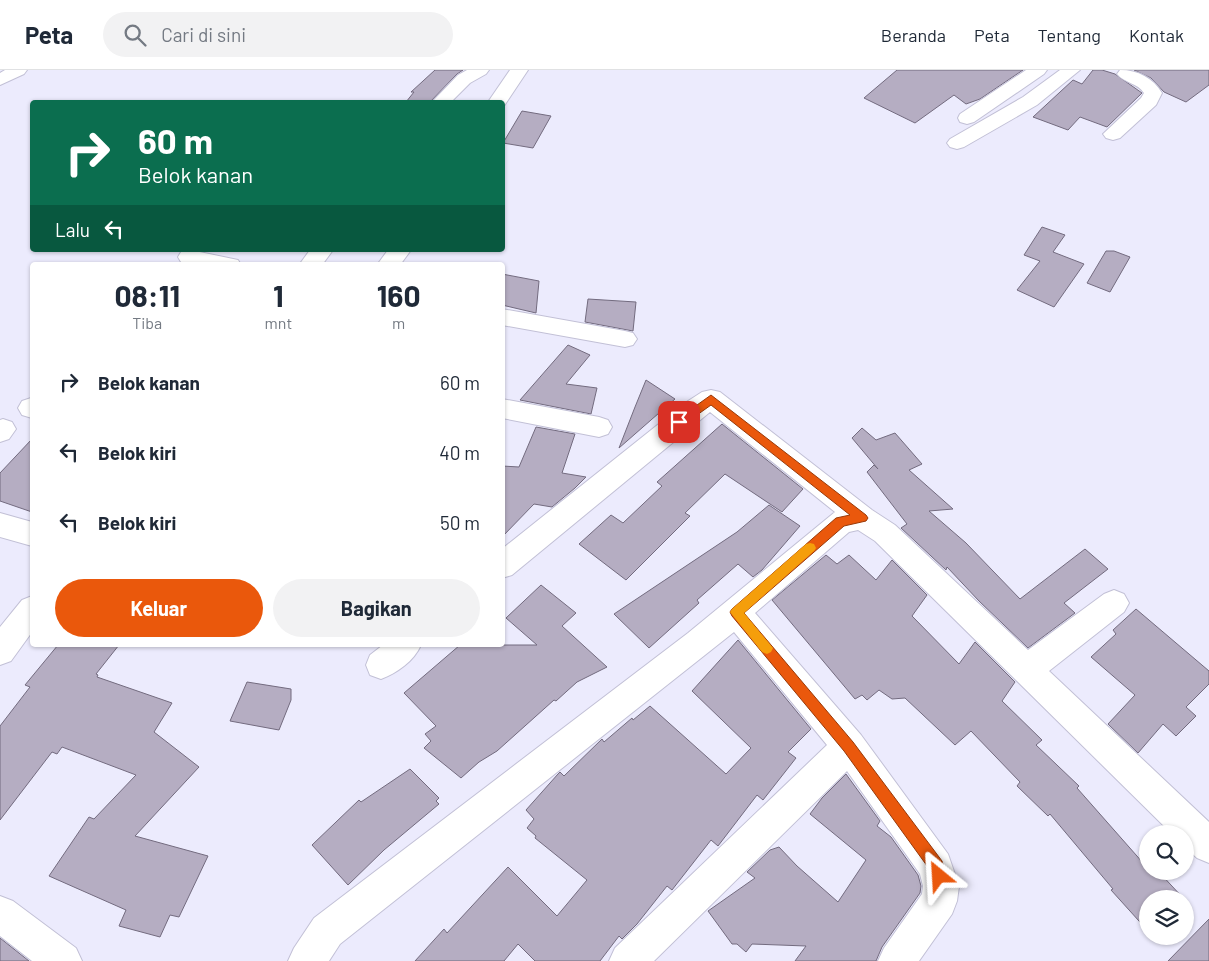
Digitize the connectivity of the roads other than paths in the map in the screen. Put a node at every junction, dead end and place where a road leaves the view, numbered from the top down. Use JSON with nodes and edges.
{"nodes":[{"id":1,"x":18,"y":70,"type":"edge"},
{"id":2,"x":480,"y":70,"type":"edge"},
{"id":3,"x":519,"y":70,"type":"edge"},
{"id":4,"x":1038,"y":70,"type":"edge"},
{"id":5,"x":1071,"y":70,"type":"edge"},
{"id":6,"x":1125,"y":71,"type":"edge"},
{"id":7,"x":0,"y":80,"type":"edge"},
{"id":8,"x":443,"y":100,"type":"edge"},
{"id":9,"x":498,"y":100,"type":"edge"},
{"id":10,"x":967,"y":118,"type":"dead end"},
{"id":11,"x":1113,"y":134,"type":"dead end"},
{"id":12,"x":956,"y":143,"type":"dead end"},
{"id":13,"x":320,"y":252,"type":"edge"},
{"id":14,"x":398,"y":252,"type":"edge"},
{"id":15,"x":189,"y":258,"type":"dead end"},
{"id":16,"x":212,"y":262,"type":"edge"},
{"id":17,"x":312,"y":262,"type":"edge"},
{"id":18,"x":390,"y":262,"type":"edge"},
{"id":19,"x":505,"y":318,"type":"edge"},
{"id":20,"x":625,"y":339,"type":"dead end"},
{"id":21,"x":505,"y":409,"type":"edge"},
{"id":22,"x":599,"y":427,"type":"dead end"},
{"id":23,"x":862,"y":518,"type":"junction"},
{"id":24,"x":0,"y":525,"type":"edge"},
{"id":25,"x":30,"y":533,"type":"edge"},
{"id":26,"x":505,"y":564,"type":"edge"},
{"id":27,"x":1114,"y":603,"type":"dead end"},
{"id":28,"x":30,"y":612,"type":"edge"},
{"id":29,"x":736,"y":612,"type":"junction"},
{"id":30,"x":404,"y":647,"type":"edge"},
{"id":31,"x":0,"y":651,"type":"edge"},
{"id":32,"x":381,"y":665,"type":"dead end"},
{"id":33,"x":1026,"y":670,"type":"junction"},
{"id":34,"x":849,"y":746,"type":"junction"},
{"id":35,"x":1209,"y":846,"type":"edge"},
{"id":36,"x":0,"y":914,"type":"edge"},
{"id":37,"x":63,"y":961,"type":"edge"},
{"id":38,"x":307,"y":961,"type":"edge"},
{"id":39,"x":628,"y":961,"type":"edge"},
{"id":40,"x":897,"y":961,"type":"edge"}],
"edges":[{"from":1,"to":7,"type":"street"},
{"from":2,"to":8,"type":"street"},
{"from":3,"to":9,"type":"street"},
{"from":4,"to":10,"type":"street"},
{"from":5,"to":12,"type":"street"},
{"from":6,"to":11,"type":"street"},
{"from":13,"to":17,"type":"street"},
{"from":14,"to":18,"type":"street"},
{"from":15,"to":16,"type":"street"},
{"from":19,"to":20,"type":"street"},
{"from":21,"to":22,"type":"street"},
{"from":23,"to":26,"type":"street"},
{"from":23,"to":29,"type":"street"},
{"from":23,"to":33,"type":"street"},
{"from":24,"to":25,"type":"street"},
{"from":27,"to":33,"type":"street"},
{"from":28,"to":31,"type":"street"},
{"from":29,"to":34,"type":"street"},
{"from":29,"to":38,"type":"street"},
{"from":30,"to":32,"type":"street"},
{"from":33,"to":35,"type":"street"},
{"from":34,"to":39,"type":"street"},
{"from":34,"to":40,"type":"street"},
{"from":36,"to":37,"type":"street"}]}
